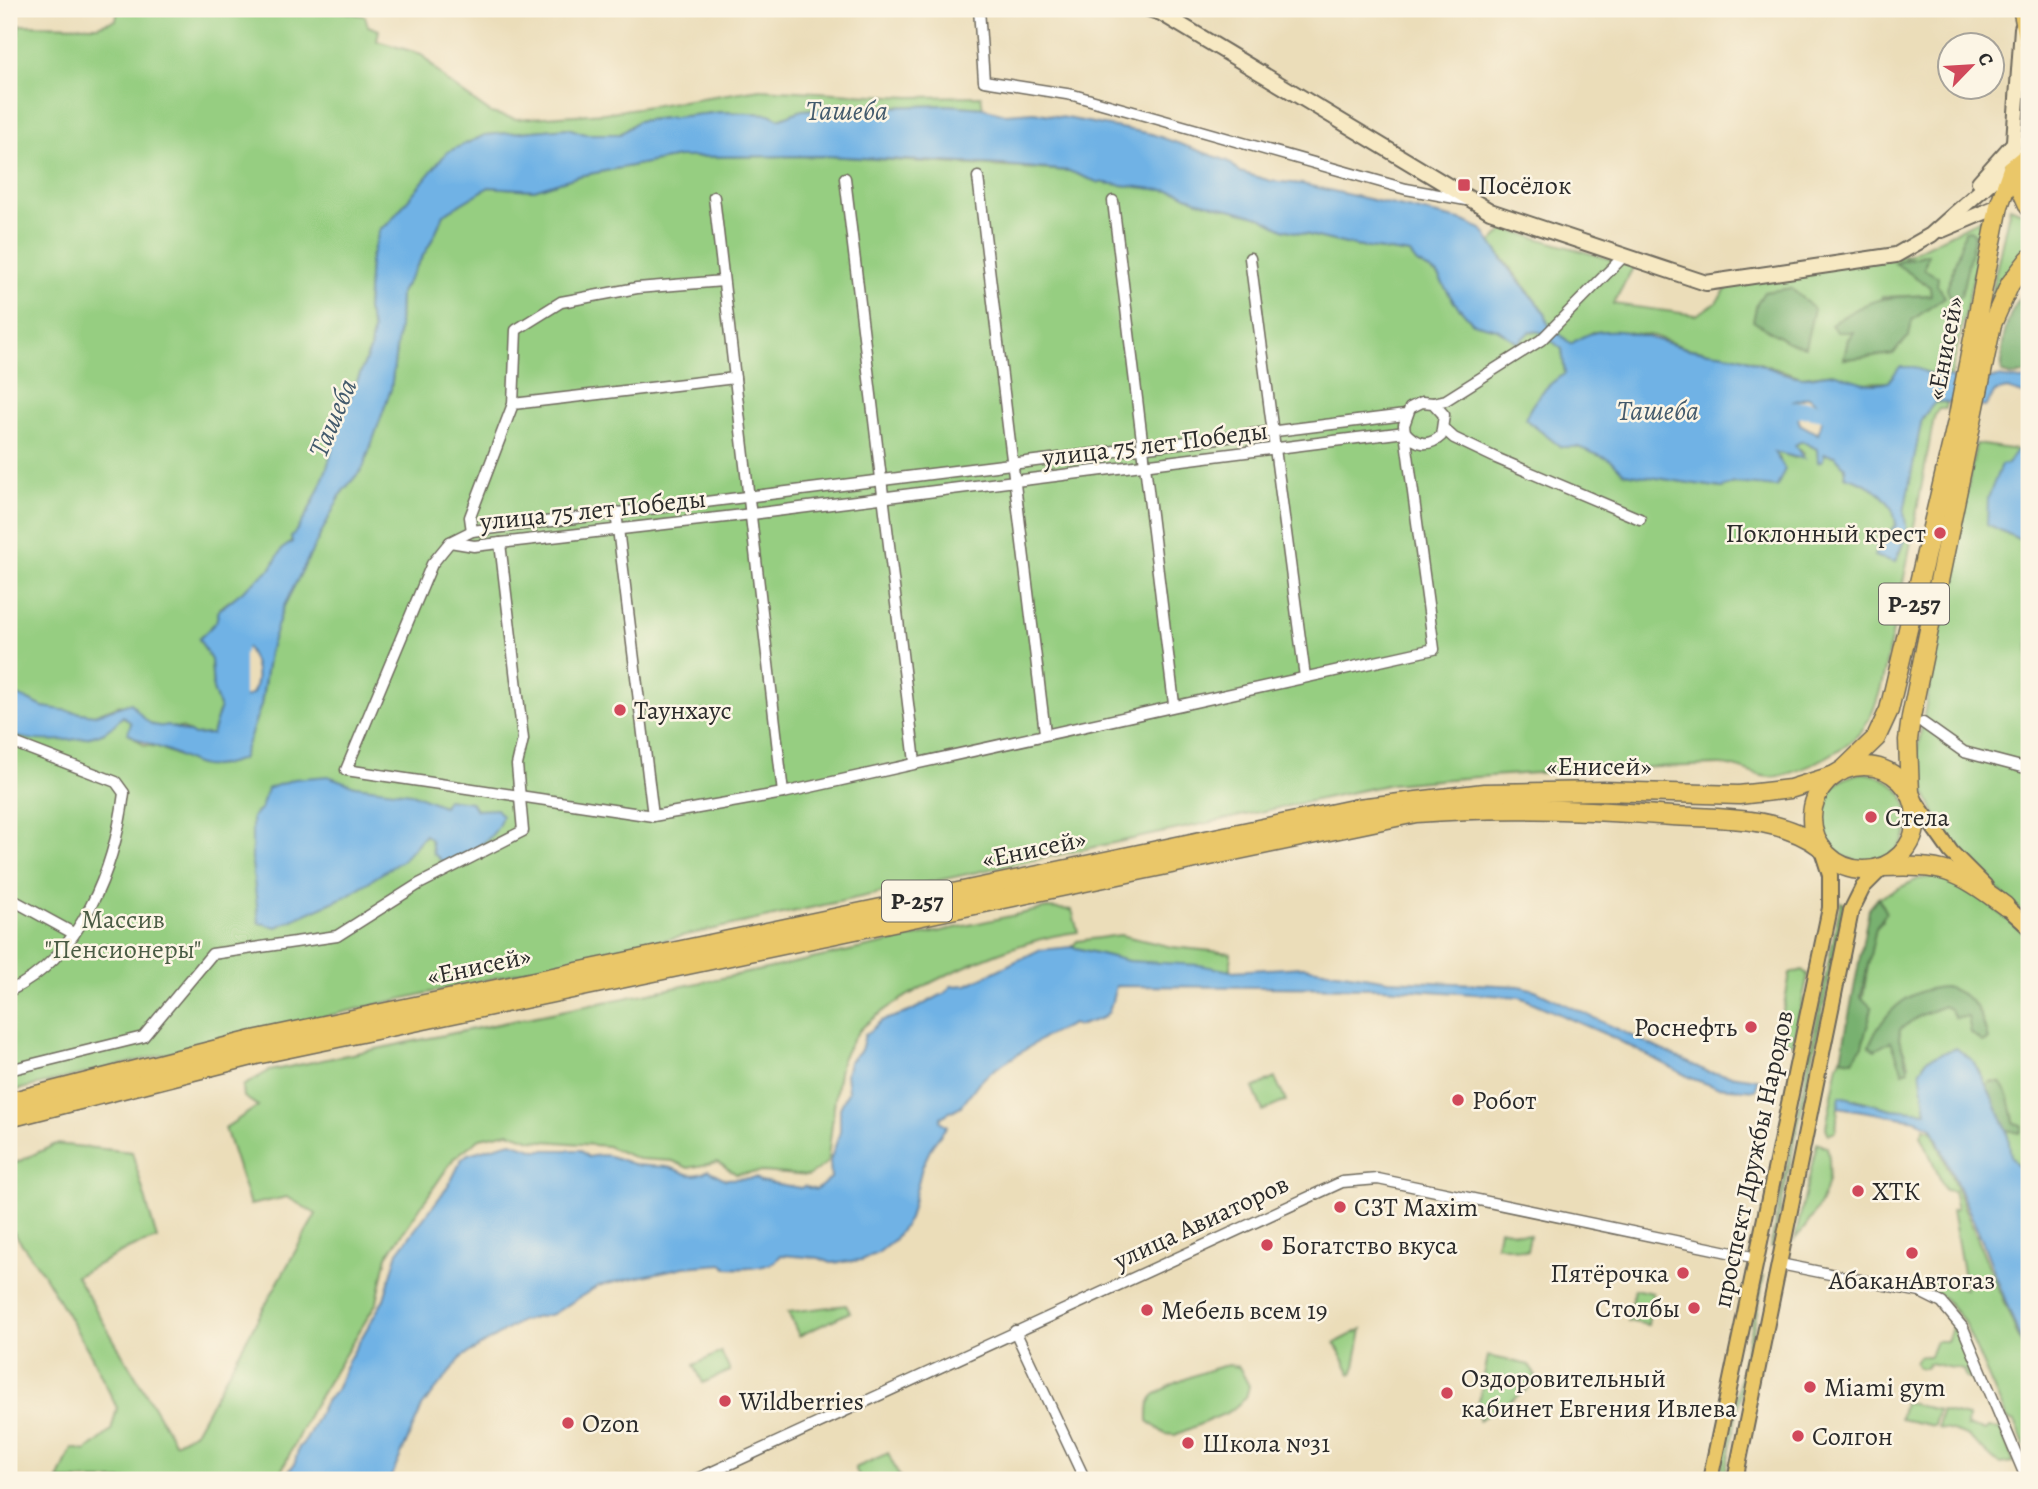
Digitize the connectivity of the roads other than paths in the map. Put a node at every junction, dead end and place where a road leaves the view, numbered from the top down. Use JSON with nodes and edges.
{"nodes":[{"id":1,"x":979,"y":9,"type":"edge"},
{"id":2,"x":1148,"y":9,"type":"edge"},
{"id":3,"x":2024,"y":11,"type":"edge"},
{"id":4,"x":2029,"y":42,"type":"edge"},
{"id":5,"x":2013,"y":144,"type":"junction"},
{"id":6,"x":2029,"y":155,"type":"edge"},
{"id":7,"x":2012,"y":169,"type":"junction"},
{"id":8,"x":978,"y":177,"type":"dead end"},
{"id":9,"x":845,"y":178,"type":"dead end"},
{"id":10,"x":714,"y":197,"type":"dead end"},
{"id":11,"x":1113,"y":201,"type":"dead end"},
{"id":12,"x":1474,"y":202,"type":"junction"},
{"id":13,"x":1999,"y":206,"type":"junction"},
{"id":14,"x":2029,"y":207,"type":"edge"},
{"id":15,"x":1931,"y":235,"type":"junction"},
{"id":16,"x":1624,"y":256,"type":"junction"},
{"id":17,"x":1250,"y":258,"type":"dead end"},
{"id":18,"x":2029,"y":259,"type":"edge"},
{"id":19,"x":723,"y":281,"type":"junction"},
{"id":20,"x":1528,"y":350,"type":"junction"},
{"id":21,"x":1978,"y":354,"type":"junction"},
{"id":22,"x":735,"y":378,"type":"junction"},
{"id":23,"x":1433,"y":403,"type":"junction"},
{"id":24,"x":513,"y":404,"type":"junction"},
{"id":25,"x":1405,"y":415,"type":"junction"},
{"id":26,"x":1444,"y":415,"type":"junction"},
{"id":27,"x":1964,"y":423,"type":"junction"},
{"id":28,"x":1444,"y":429,"type":"junction"},
{"id":29,"x":1272,"y":431,"type":"junction"},
{"id":30,"x":1405,"y":432,"type":"junction"},
{"id":31,"x":1142,"y":449,"type":"junction"},
{"id":32,"x":1275,"y":450,"type":"junction"},
{"id":33,"x":1013,"y":466,"type":"junction"},
{"id":34,"x":1144,"y":466,"type":"junction"},
{"id":35,"x":879,"y":479,"type":"junction"},
{"id":36,"x":1015,"y":482,"type":"junction"},
{"id":37,"x":750,"y":495,"type":"junction"},
{"id":38,"x":882,"y":498,"type":"junction"},
{"id":39,"x":616,"y":512,"type":"junction"},
{"id":40,"x":752,"y":514,"type":"junction"},
{"id":41,"x":1640,"y":519,"type":"dead end"},
{"id":42,"x":545,"y":521,"type":"junction"},
{"id":43,"x":618,"y":528,"type":"junction"},
{"id":44,"x":472,"y":531,"type":"junction"},
{"id":45,"x":547,"y":537,"type":"junction"},
{"id":46,"x":450,"y":542,"type":"junction"},
{"id":47,"x":500,"y":543,"type":"junction"},
{"id":48,"x":1305,"y":677,"type":"junction"},
{"id":49,"x":1174,"y":704,"type":"junction"},
{"id":50,"x":1923,"y":723,"type":"dead end"},
{"id":51,"x":1045,"y":733,"type":"junction"},
{"id":52,"x":9,"y":741,"type":"edge"},
{"id":53,"x":915,"y":762,"type":"junction"},
{"id":54,"x":2029,"y":769,"type":"edge"},
{"id":55,"x":1838,"y":773,"type":"junction"},
{"id":56,"x":783,"y":793,"type":"junction"},
{"id":57,"x":1910,"y":793,"type":"junction"},
{"id":58,"x":517,"y":794,"type":"junction"},
{"id":59,"x":653,"y":816,"type":"junction"},
{"id":60,"x":1821,"y":847,"type":"junction"},
{"id":61,"x":1882,"y":867,"type":"junction"},
{"id":62,"x":9,"y":898,"type":"edge"},
{"id":63,"x":2004,"y":906,"type":"junction"},
{"id":64,"x":2029,"y":927,"type":"edge"},
{"id":65,"x":73,"y":933,"type":"junction"},
{"id":66,"x":9,"y":990,"type":"edge"},
{"id":67,"x":9,"y":1070,"type":"edge"},
{"id":68,"x":9,"y":1102,"type":"edge"},
{"id":69,"x":9,"y":1118,"type":"edge"},
{"id":70,"x":1757,"y":1258,"type":"junction"},
{"id":71,"x":1780,"y":1264,"type":"junction"},
{"id":72,"x":1015,"y":1331,"type":"junction"},
{"id":73,"x":695,"y":1480,"type":"edge"},
{"id":74,"x":1085,"y":1480,"type":"edge"},
{"id":75,"x":1710,"y":1480,"type":"edge"},
{"id":76,"x":1735,"y":1480,"type":"edge"},
{"id":77,"x":2027,"y":1480,"type":"edge"}],
"edges":[{"from":1,"to":12,"type":"street"},
{"from":2,"to":12,"type":"street"},
{"from":3,"to":4,"type":"highway"},
{"from":3,"to":5,"type":"street"},
{"from":5,"to":7,"type":"street"},
{"from":5,"to":15,"type":"street"},
{"from":6,"to":7,"type":"highway"},
{"from":7,"to":13,"type":"highway","name":"«Енисей»","number":"Р-257"},
{"from":7,"to":14,"type":"highway"},
{"from":7,"to":15,"type":"street"},
{"from":8,"to":33,"type":"street"},
{"from":9,"to":35,"type":"street"},
{"from":10,"to":19,"type":"street"},
{"from":11,"to":31,"type":"street"},
{"from":12,"to":16,"type":"street"},
{"from":13,"to":15,"type":"street"},
{"from":13,"to":21,"type":"highway","name":"«Енисей»","number":"Р-257"},
{"from":15,"to":16,"type":"street"},
{"from":16,"to":20,"type":"street"},
{"from":17,"to":29,"type":"street"},
{"from":18,"to":21,"type":"highway","name":"«Енисей»","number":"Р-257"},
{"from":19,"to":22,"type":"street"},
{"from":19,"to":24,"type":"street"},
{"from":20,"to":23,"type":"street"},
{"from":20,"to":26,"type":"street"},
{"from":21,"to":27,"type":"highway","name":"«Енисей»","number":"Р-257"},
{"from":22,"to":24,"type":"street"},
{"from":22,"to":37,"type":"street"},
{"from":23,"to":25,"type":"street"},
{"from":23,"to":26,"type":"street"},
{"from":24,"to":44,"type":"street"},
{"from":25,"to":29,"type":"street","name":"улица 75 лет Победы"},
{"from":25,"to":30,"type":"street"},
{"from":26,"to":28,"type":"street"},
{"from":27,"to":55,"type":"highway","name":"«Енисей»","number":"Р-257"},
{"from":27,"to":57,"type":"highway","name":"«Енисей»","number":"Р-257"},
{"from":28,"to":30,"type":"street"},
{"from":28,"to":41,"type":"street"},
{"from":29,"to":31,"type":"street","name":"улица 75 лет Победы"},
{"from":29,"to":32,"type":"street"},
{"from":30,"to":32,"type":"street","name":"улица 75 лет Победы"},
{"from":30,"to":48,"type":"street"},
{"from":31,"to":33,"type":"street","name":"улица 75 лет Победы"},
{"from":31,"to":34,"type":"street"},
{"from":32,"to":34,"type":"street","name":"улица 75 лет Победы"},
{"from":32,"to":48,"type":"street"},
{"from":33,"to":35,"type":"street","name":"улица 75 лет Победы"},
{"from":33,"to":36,"type":"street"},
{"from":34,"to":36,"type":"street","name":"улица 75 лет Победы"},
{"from":34,"to":49,"type":"street"},
{"from":35,"to":37,"type":"street","name":"улица 75 лет Победы"},
{"from":35,"to":38,"type":"street"},
{"from":36,"to":38,"type":"street","name":"улица 75 лет Победы"},
{"from":36,"to":51,"type":"street"},
{"from":37,"to":39,"type":"street","name":"улица 75 лет Победы"},
{"from":37,"to":40,"type":"street"},
{"from":38,"to":40,"type":"street","name":"улица 75 лет Победы"},
{"from":38,"to":53,"type":"street"},
{"from":39,"to":42,"type":"street","name":"улица 75 лет Победы"},
{"from":39,"to":43,"type":"street"},
{"from":40,"to":43,"type":"street","name":"улица 75 лет Победы"},
{"from":40,"to":56,"type":"street"},
{"from":42,"to":44,"type":"street","name":"улица 75 лет Победы"},
{"from":42,"to":45,"type":"street"},
{"from":43,"to":45,"type":"street","name":"улица 75 лет Победы"},
{"from":43,"to":59,"type":"street"},
{"from":44,"to":46,"type":"street","name":"улица 75 лет Победы"},
{"from":45,"to":47,"type":"street","name":"улица 75 лет Победы"},
{"from":46,"to":47,"type":"street","name":"улица 75 лет Победы"},
{"from":46,"to":58,"type":"street"},
{"from":47,"to":58,"type":"street"},
{"from":48,"to":49,"type":"street"},
{"from":49,"to":51,"type":"street"},
{"from":50,"to":54,"type":"street"},
{"from":51,"to":53,"type":"street"},
{"from":52,"to":65,"type":"street"},
{"from":53,"to":56,"type":"street"},
{"from":55,"to":57,"type":"highway","name":"«Енисей»","number":"Р-257"},
{"from":55,"to":60,"type":"highway","name":"«Енисей»","number":"Р-257"},
{"from":55,"to":68,"type":"highway","name":"«Енисей»","number":"Р-257"},
{"from":56,"to":59,"type":"street"},
{"from":57,"to":61,"type":"highway","name":"«Енисей»","number":"Р-257"},
{"from":57,"to":63,"type":"main road"},
{"from":58,"to":59,"type":"street"},
{"from":58,"to":67,"type":"street"},
{"from":60,"to":61,"type":"highway","name":"«Енисей»","number":"Р-257"},
{"from":60,"to":69,"type":"highway","name":"«Енисей»","number":"Р-257"},
{"from":60,"to":70,"type":"main road","name":"проспект Дружбы Народов"},
{"from":61,"to":63,"type":"highway"},
{"from":61,"to":71,"type":"main road","name":"проспект Дружбы Народов"},
{"from":62,"to":65,"type":"street"},
{"from":63,"to":64,"type":"main road"},
{"from":65,"to":66,"type":"street"},
{"from":70,"to":72,"type":"street","name":"улица Авиаторов"},
{"from":70,"to":75,"type":"main road","name":"проспект Дружбы Народов"},
{"from":71,"to":76,"type":"main road","name":"проспект Дружбы Народов"},
{"from":71,"to":77,"type":"street"},
{"from":72,"to":73,"type":"street","name":"улица Авиаторов"},
{"from":72,"to":74,"type":"street"}]}
